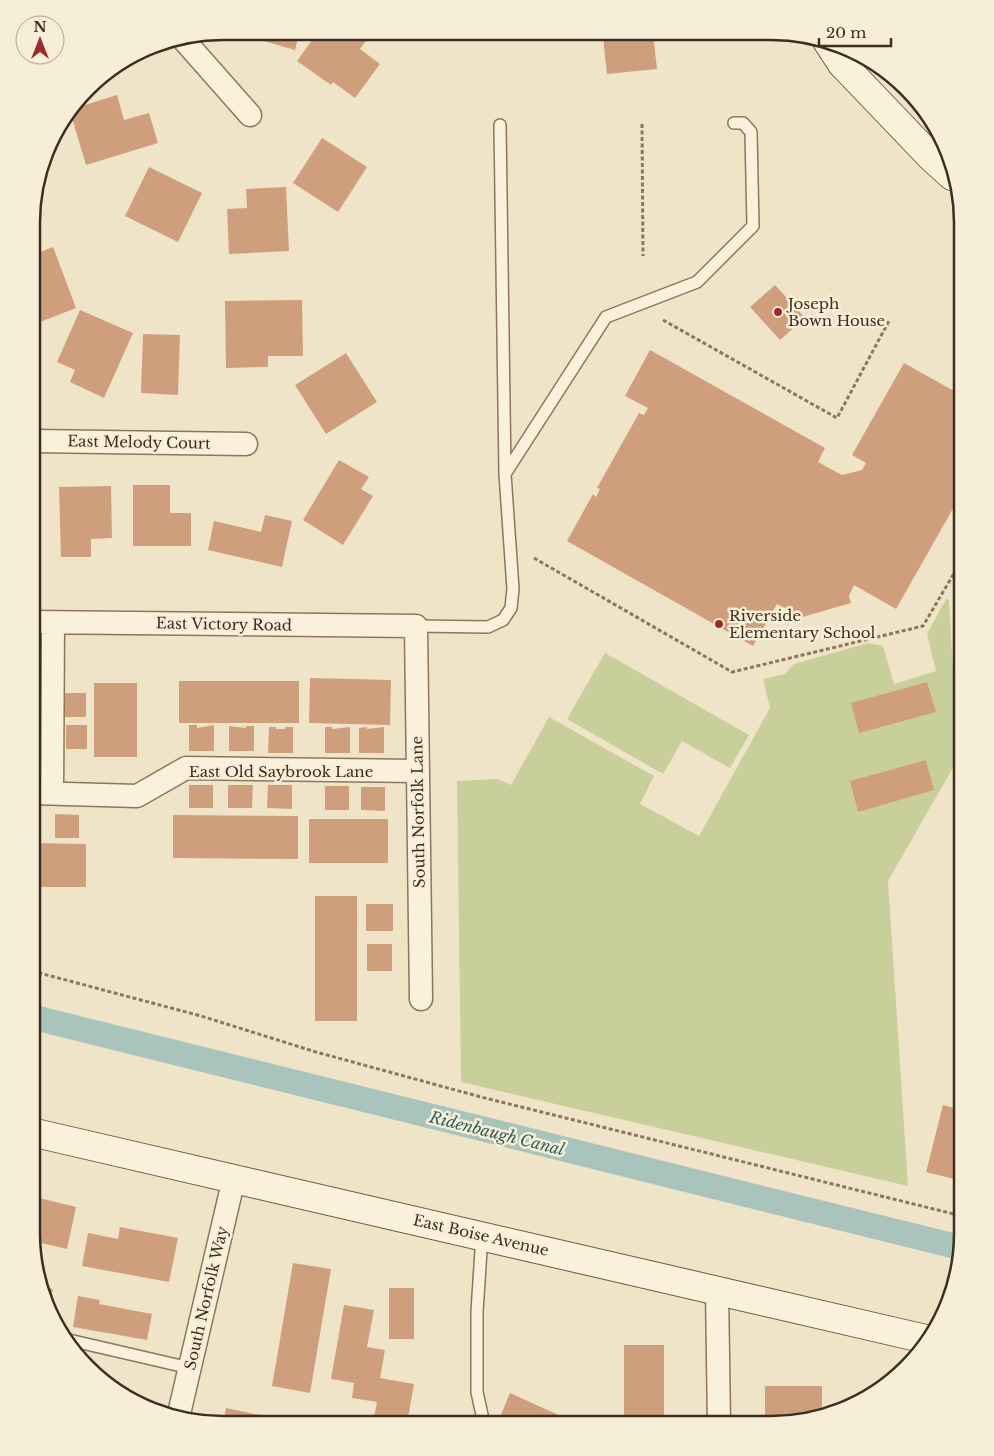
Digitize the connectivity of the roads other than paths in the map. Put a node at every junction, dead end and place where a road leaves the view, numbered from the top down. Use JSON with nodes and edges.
{"nodes":[{"id":1,"x":187,"y":44,"type":"edge"},
{"id":2,"x":834,"y":51,"type":"edge"},
{"id":3,"x":250,"y":115,"type":"dead end"},
{"id":4,"x":734,"y":123,"type":"dead end"},
{"id":5,"x":500,"y":125,"type":"dead end"},
{"id":6,"x":947,"y":171,"type":"edge"},
{"id":7,"x":40,"y":441,"type":"edge"},
{"id":8,"x":246,"y":444,"type":"dead end"},
{"id":9,"x":504,"y":474,"type":"junction"},
{"id":10,"x":42,"y":622,"type":"edge"},
{"id":11,"x":416,"y":626,"type":"junction"},
{"id":12,"x":417,"y":771,"type":"junction"},
{"id":13,"x":42,"y":793,"type":"edge"},
{"id":14,"x":420,"y":999,"type":"dead end"},
{"id":15,"x":40,"y":1134,"type":"edge"},
{"id":16,"x":234,"y":1178,"type":"junction"},
{"id":17,"x":482,"y":1235,"type":"junction"},
{"id":18,"x":717,"y":1290,"type":"junction"},
{"id":19,"x":921,"y":1338,"type":"edge"},
{"id":20,"x":76,"y":1341,"type":"edge"},
{"id":21,"x":190,"y":1368,"type":"junction"},
{"id":22,"x":180,"y":1411,"type":"edge"},
{"id":23,"x":482,"y":1416,"type":"edge"},
{"id":24,"x":720,"y":1416,"type":"edge"}],
"edges":[{"from":1,"to":3,"type":"street"},
{"from":2,"to":6,"type":"street"},
{"from":4,"to":9,"type":"lane"},
{"from":5,"to":9,"type":"lane"},
{"from":7,"to":8,"type":"street","name":"East Melody Court"},
{"from":9,"to":11,"type":"lane"},
{"from":10,"to":11,"type":"street","name":"East Victory Road"},
{"from":10,"to":13,"type":"street"},
{"from":11,"to":12,"type":"street","name":"South Norfolk Lane"},
{"from":12,"to":13,"type":"street","name":"East Old Saybrook Lane"},
{"from":12,"to":14,"type":"street","name":"South Norfolk Lane"},
{"from":15,"to":16,"type":"street","name":"East Boise Avenue"},
{"from":16,"to":17,"type":"street","name":"East Boise Avenue"},
{"from":16,"to":21,"type":"street","name":"South Norfolk Way"},
{"from":17,"to":18,"type":"street","name":"East Boise Avenue"},
{"from":17,"to":23,"type":"lane"},
{"from":18,"to":19,"type":"street","name":"East Boise Avenue"},
{"from":18,"to":24,"type":"street"},
{"from":20,"to":21,"type":"lane"},
{"from":21,"to":22,"type":"street","name":"South Norfolk Way"}]}
